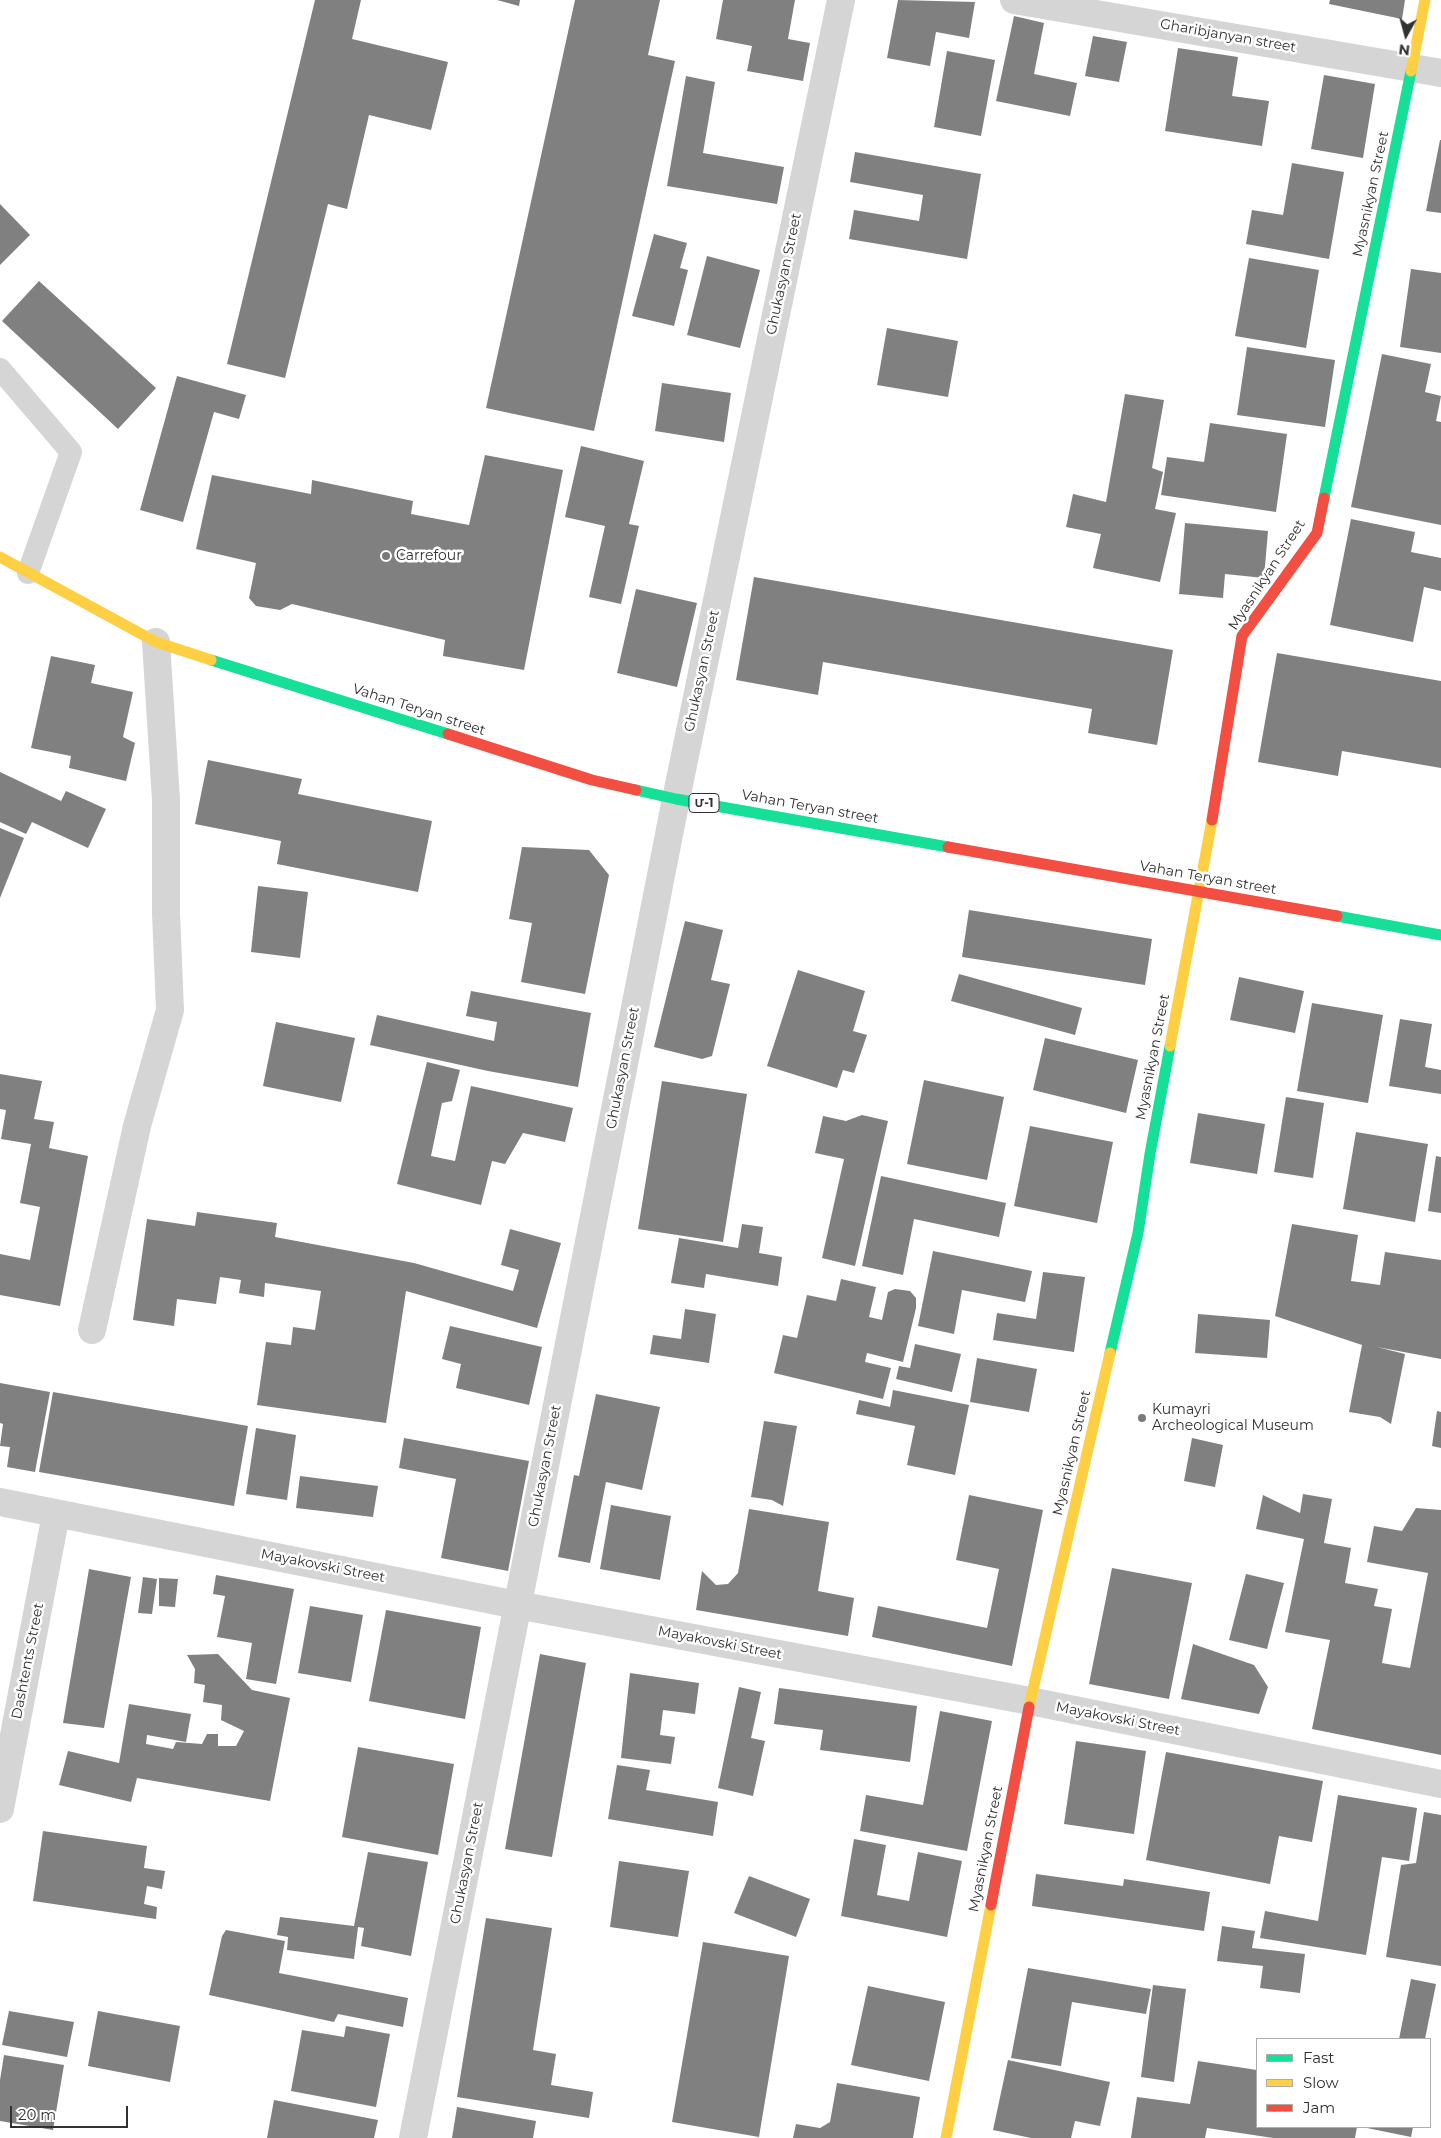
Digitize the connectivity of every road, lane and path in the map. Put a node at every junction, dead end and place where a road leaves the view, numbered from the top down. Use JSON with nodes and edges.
{"nodes":[{"id":1,"x":841,"y":0,"type":"edge"},
{"id":2,"x":1014,"y":0,"type":"edge"},
{"id":3,"x":1425,"y":0,"type":"edge"},
{"id":4,"x":1412,"y":68,"type":"junction"},
{"id":5,"x":1441,"y":73,"type":"edge"},
{"id":6,"x":0,"y":369,"type":"edge"},
{"id":7,"x":0,"y":557,"type":"edge"},
{"id":8,"x":28,"y":573,"type":"junction"},
{"id":9,"x":156,"y":642,"type":"junction"},
{"id":10,"x":676,"y":799,"type":"junction"},
{"id":11,"x":1200,"y":891,"type":"junction"},
{"id":12,"x":1441,"y":935,"type":"edge"},
{"id":13,"x":92,"y":1330,"type":"dead end"},
{"id":14,"x":0,"y":1502,"type":"edge"},
{"id":15,"x":56,"y":1514,"type":"junction"},
{"id":16,"x":517,"y":1605,"type":"junction"},
{"id":17,"x":1030,"y":1701,"type":"junction"},
{"id":18,"x":1441,"y":1784,"type":"edge"},
{"id":19,"x":0,"y":1809,"type":"edge"},
{"id":20,"x":413,"y":2138,"type":"edge"},
{"id":21,"x":946,"y":2138,"type":"edge"}],
"edges":[{"from":1,"to":10,"type":"street","name":"Ghukasyan Street"},
{"from":2,"to":4,"type":"street","name":"Gharibjanyan street"},
{"from":3,"to":4,"type":"main road","name":"Myasnikyan Street"},
{"from":4,"to":5,"type":"street","name":"Gharibjanyan street"},
{"from":4,"to":11,"type":"main road","name":"Myasnikyan Street"},
{"from":6,"to":8,"type":"lane"},
{"from":7,"to":8,"type":"main road","name":"Vahan Teryan street","number":"Մ-1"},
{"from":8,"to":9,"type":"main road","name":"Vahan Teryan street","number":"Մ-1"},
{"from":9,"to":10,"type":"main road","name":"Vahan Teryan street","number":"Մ-1"},
{"from":9,"to":13,"type":"street"},
{"from":10,"to":11,"type":"main road","name":"Vahan Teryan street","number":"Մ-1"},
{"from":10,"to":16,"type":"street","name":"Ghukasyan Street"},
{"from":11,"to":12,"type":"main road","name":"Vahan Teryan street","number":"Մ-1"},
{"from":11,"to":17,"type":"main road","name":"Myasnikyan Street"},
{"from":14,"to":15,"type":"street","name":"Mayakovski Street"},
{"from":15,"to":16,"type":"street","name":"Mayakovski Street"},
{"from":15,"to":19,"type":"street","name":"Dashtents Street"},
{"from":16,"to":17,"type":"street","name":"Mayakovski Street"},
{"from":16,"to":20,"type":"street","name":"Ghukasyan Street"},
{"from":17,"to":18,"type":"street","name":"Mayakovski Street"},
{"from":17,"to":21,"type":"main road","name":"Myasnikyan Street"}]}
